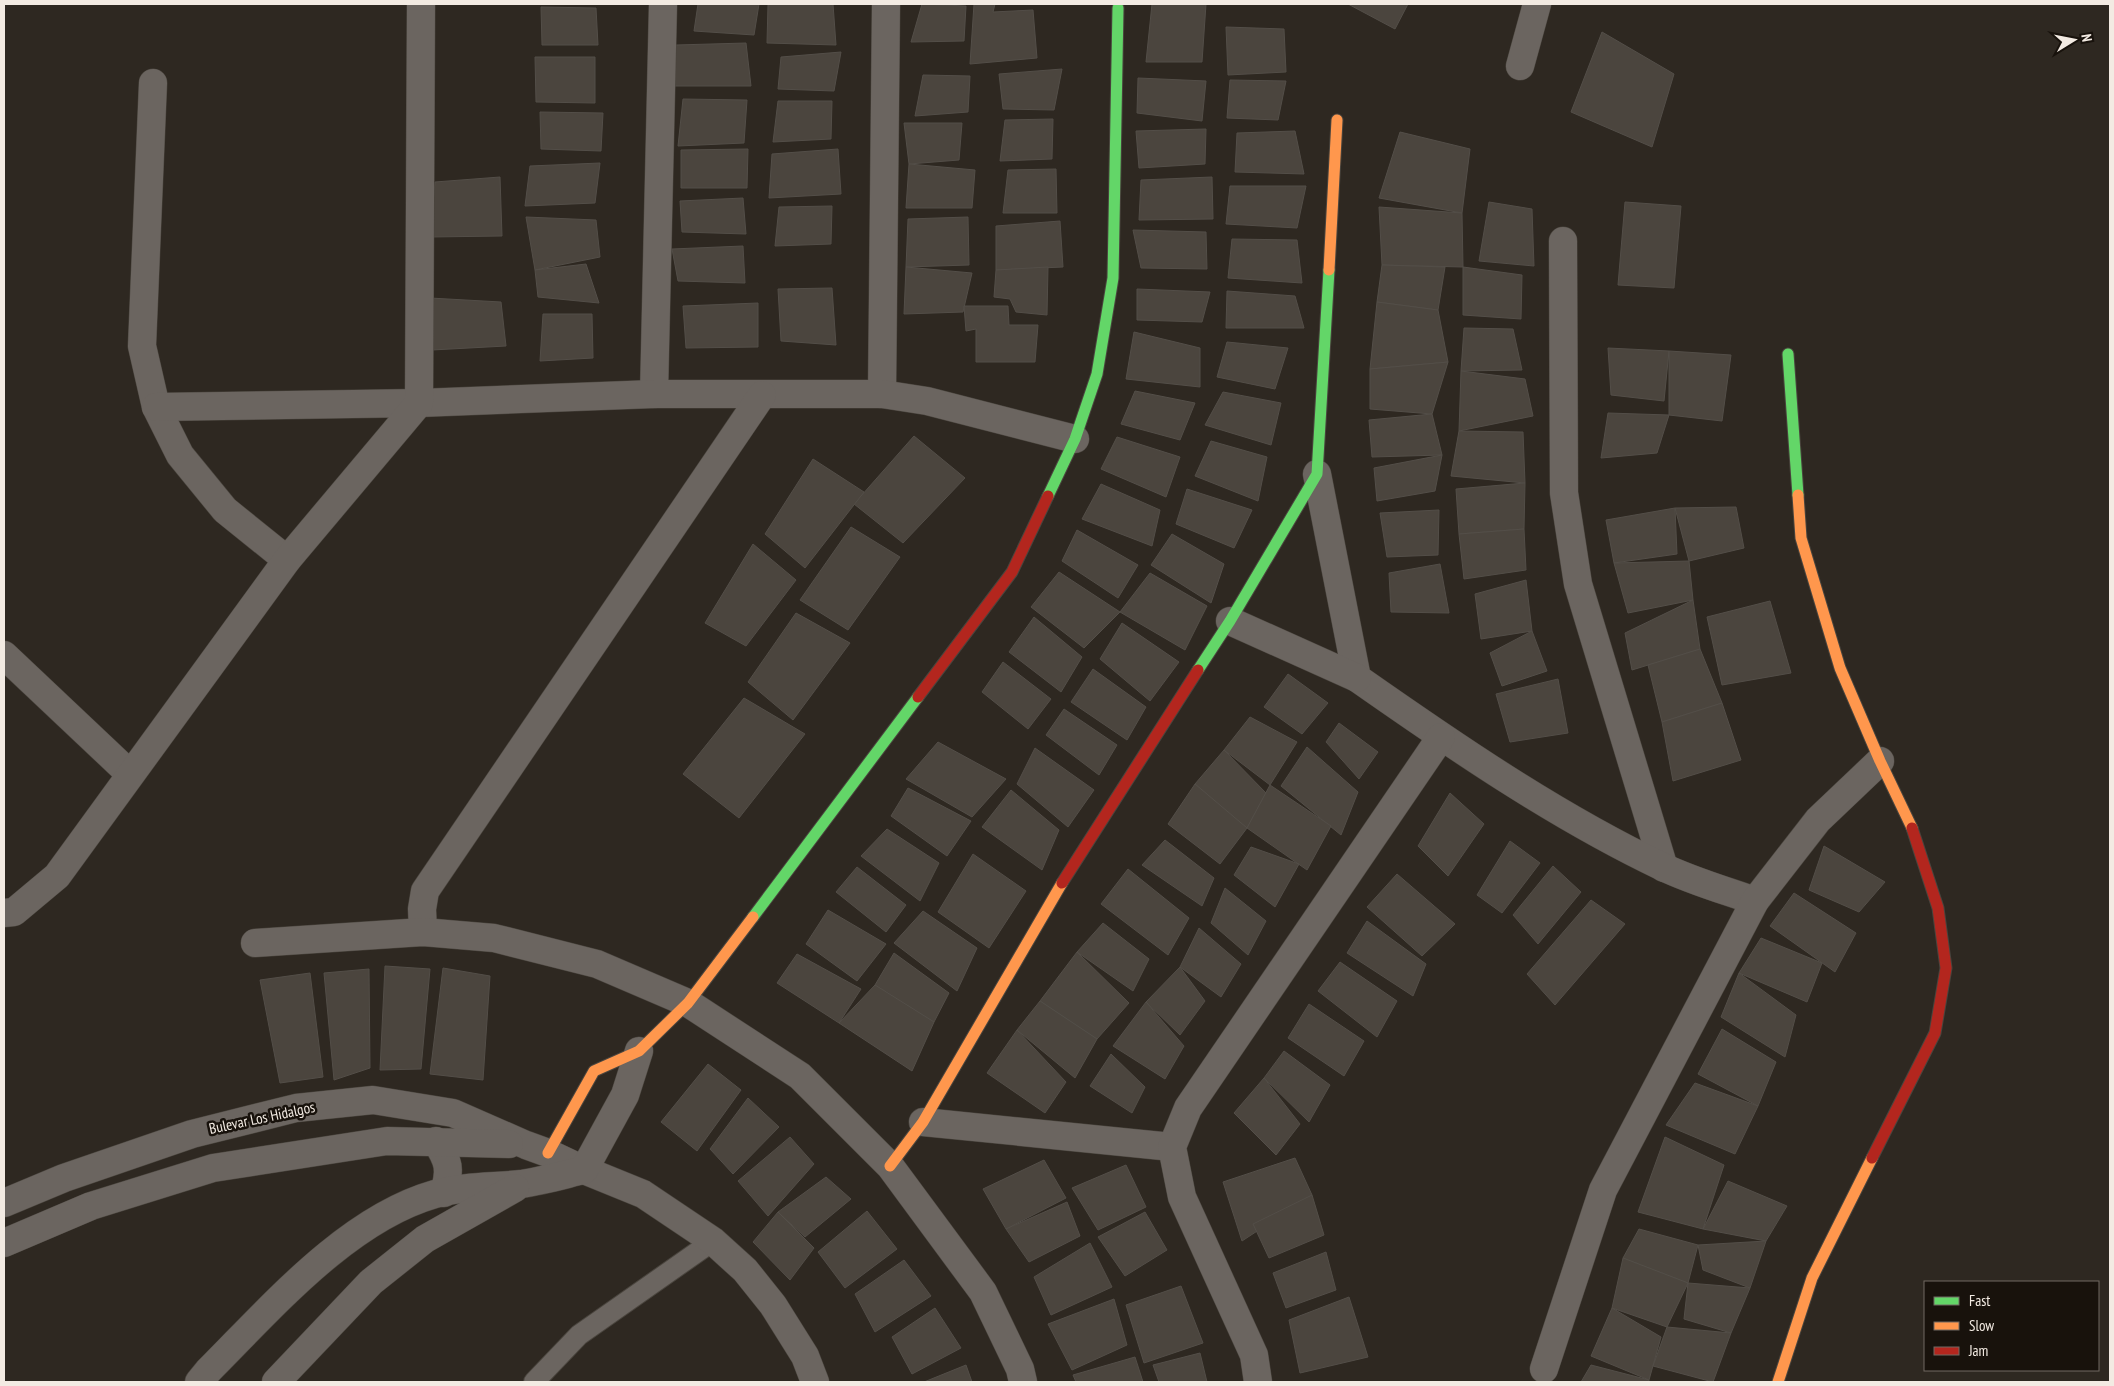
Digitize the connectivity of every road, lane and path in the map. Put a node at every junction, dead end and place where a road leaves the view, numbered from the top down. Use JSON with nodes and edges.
{"nodes":[{"id":1,"x":421,"y":4,"type":"edge"},
{"id":2,"x":663,"y":4,"type":"edge"},
{"id":3,"x":886,"y":4,"type":"edge"},
{"id":4,"x":1537,"y":4,"type":"edge"},
{"id":5,"x":1118,"y":8,"type":"dead end"},
{"id":6,"x":1520,"y":66,"type":"dead end"},
{"id":7,"x":153,"y":83,"type":"dead end"},
{"id":8,"x":1337,"y":120,"type":"dead end"},
{"id":9,"x":1562,"y":241,"type":"dead end"},
{"id":10,"x":1788,"y":354,"type":"dead end"},
{"id":11,"x":654,"y":394,"type":"junction"},
{"id":12,"x":882,"y":394,"type":"junction"},
{"id":13,"x":762,"y":395,"type":"junction"},
{"id":14,"x":419,"y":403,"type":"junction"},
{"id":15,"x":156,"y":407,"type":"junction"},
{"id":16,"x":1075,"y":439,"type":"junction"},
{"id":17,"x":1317,"y":474,"type":"junction"},
{"id":18,"x":287,"y":560,"type":"junction"},
{"id":19,"x":1230,"y":621,"type":"junction"},
{"id":20,"x":4,"y":655,"type":"edge"},
{"id":21,"x":1357,"y":678,"type":"junction"},
{"id":22,"x":1441,"y":737,"type":"junction"},
{"id":23,"x":1880,"y":761,"type":"junction"},
{"id":24,"x":130,"y":774,"type":"junction"},
{"id":25,"x":1664,"y":868,"type":"junction"},
{"id":26,"x":1755,"y":901,"type":"junction"},
{"id":27,"x":4,"y":913,"type":"edge"},
{"id":28,"x":423,"y":932,"type":"junction"},
{"id":29,"x":255,"y":943,"type":"dead end"},
{"id":30,"x":688,"y":1003,"type":"junction"},
{"id":31,"x":639,"y":1051,"type":"junction"},
{"id":32,"x":923,"y":1122,"type":"junction"},
{"id":33,"x":436,"y":1141,"type":"junction"},
{"id":34,"x":1172,"y":1147,"type":"junction"},
{"id":35,"x":537,"y":1149,"type":"junction"},
{"id":36,"x":890,"y":1166,"type":"junction"},
{"id":37,"x":584,"y":1170,"type":"junction"},
{"id":38,"x":523,"y":1184,"type":"junction"},
{"id":39,"x":444,"y":1193,"type":"junction"},
{"id":40,"x":4,"y":1203,"type":"edge"},
{"id":41,"x":713,"y":1241,"type":"junction"},
{"id":42,"x":4,"y":1243,"type":"edge"},
{"id":43,"x":1544,"y":1369,"type":"dead end"},
{"id":44,"x":199,"y":1382,"type":"edge"},
{"id":45,"x":276,"y":1382,"type":"edge"},
{"id":46,"x":534,"y":1382,"type":"edge"},
{"id":47,"x":814,"y":1382,"type":"edge"},
{"id":48,"x":1023,"y":1382,"type":"edge"},
{"id":49,"x":1258,"y":1382,"type":"edge"},
{"id":50,"x":1778,"y":1382,"type":"edge"}],
"edges":[{"from":1,"to":14,"type":"street"},
{"from":2,"to":11,"type":"street"},
{"from":3,"to":12,"type":"street"},
{"from":4,"to":6,"type":"street"},
{"from":5,"to":16,"type":"street"},
{"from":7,"to":15,"type":"street"},
{"from":8,"to":17,"type":"street"},
{"from":9,"to":25,"type":"street"},
{"from":10,"to":23,"type":"street"},
{"from":11,"to":13,"type":"street"},
{"from":11,"to":14,"type":"street"},
{"from":12,"to":13,"type":"street"},
{"from":12,"to":16,"type":"street"},
{"from":13,"to":28,"type":"street"},
{"from":14,"to":15,"type":"street"},
{"from":14,"to":18,"type":"street"},
{"from":15,"to":18,"type":"street"},
{"from":16,"to":30,"type":"street"},
{"from":17,"to":19,"type":"street"},
{"from":17,"to":21,"type":"street"},
{"from":18,"to":24,"type":"street"},
{"from":19,"to":21,"type":"street"},
{"from":19,"to":32,"type":"street"},
{"from":20,"to":24,"type":"street"},
{"from":21,"to":22,"type":"street"},
{"from":22,"to":25,"type":"street"},
{"from":22,"to":34,"type":"street"},
{"from":23,"to":26,"type":"street"},
{"from":23,"to":50,"type":"street"},
{"from":24,"to":27,"type":"street"},
{"from":25,"to":26,"type":"street"},
{"from":26,"to":43,"type":"street"},
{"from":28,"to":29,"type":"street"},
{"from":28,"to":30,"type":"street"},
{"from":30,"to":31,"type":"street"},
{"from":30,"to":36,"type":"street"},
{"from":31,"to":35,"type":"street"},
{"from":31,"to":37,"type":"street"},
{"from":32,"to":34,"type":"street"},
{"from":32,"to":36,"type":"street"},
{"from":33,"to":35,"type":"street","name":"Bulevar Los Hidalgos"},
{"from":33,"to":39,"type":"street"},
{"from":33,"to":42,"type":"street","name":"Bulevar Los Hidalgos"},
{"from":34,"to":49,"type":"street"},
{"from":35,"to":37,"type":"street","name":"Bulevar Los Hidalgos"},
{"from":35,"to":40,"type":"street","name":"Bulevar Los Hidalgos"},
{"from":36,"to":48,"type":"street"},
{"from":37,"to":38,"type":"street"},
{"from":37,"to":41,"type":"street","name":"Bulevar Los Hidalgos"},
{"from":38,"to":39,"type":"street"},
{"from":38,"to":45,"type":"street"},
{"from":39,"to":44,"type":"street"},
{"from":41,"to":46,"type":"lane"},
{"from":41,"to":47,"type":"street","name":"Bulevar Los Hidalgos"}]}
